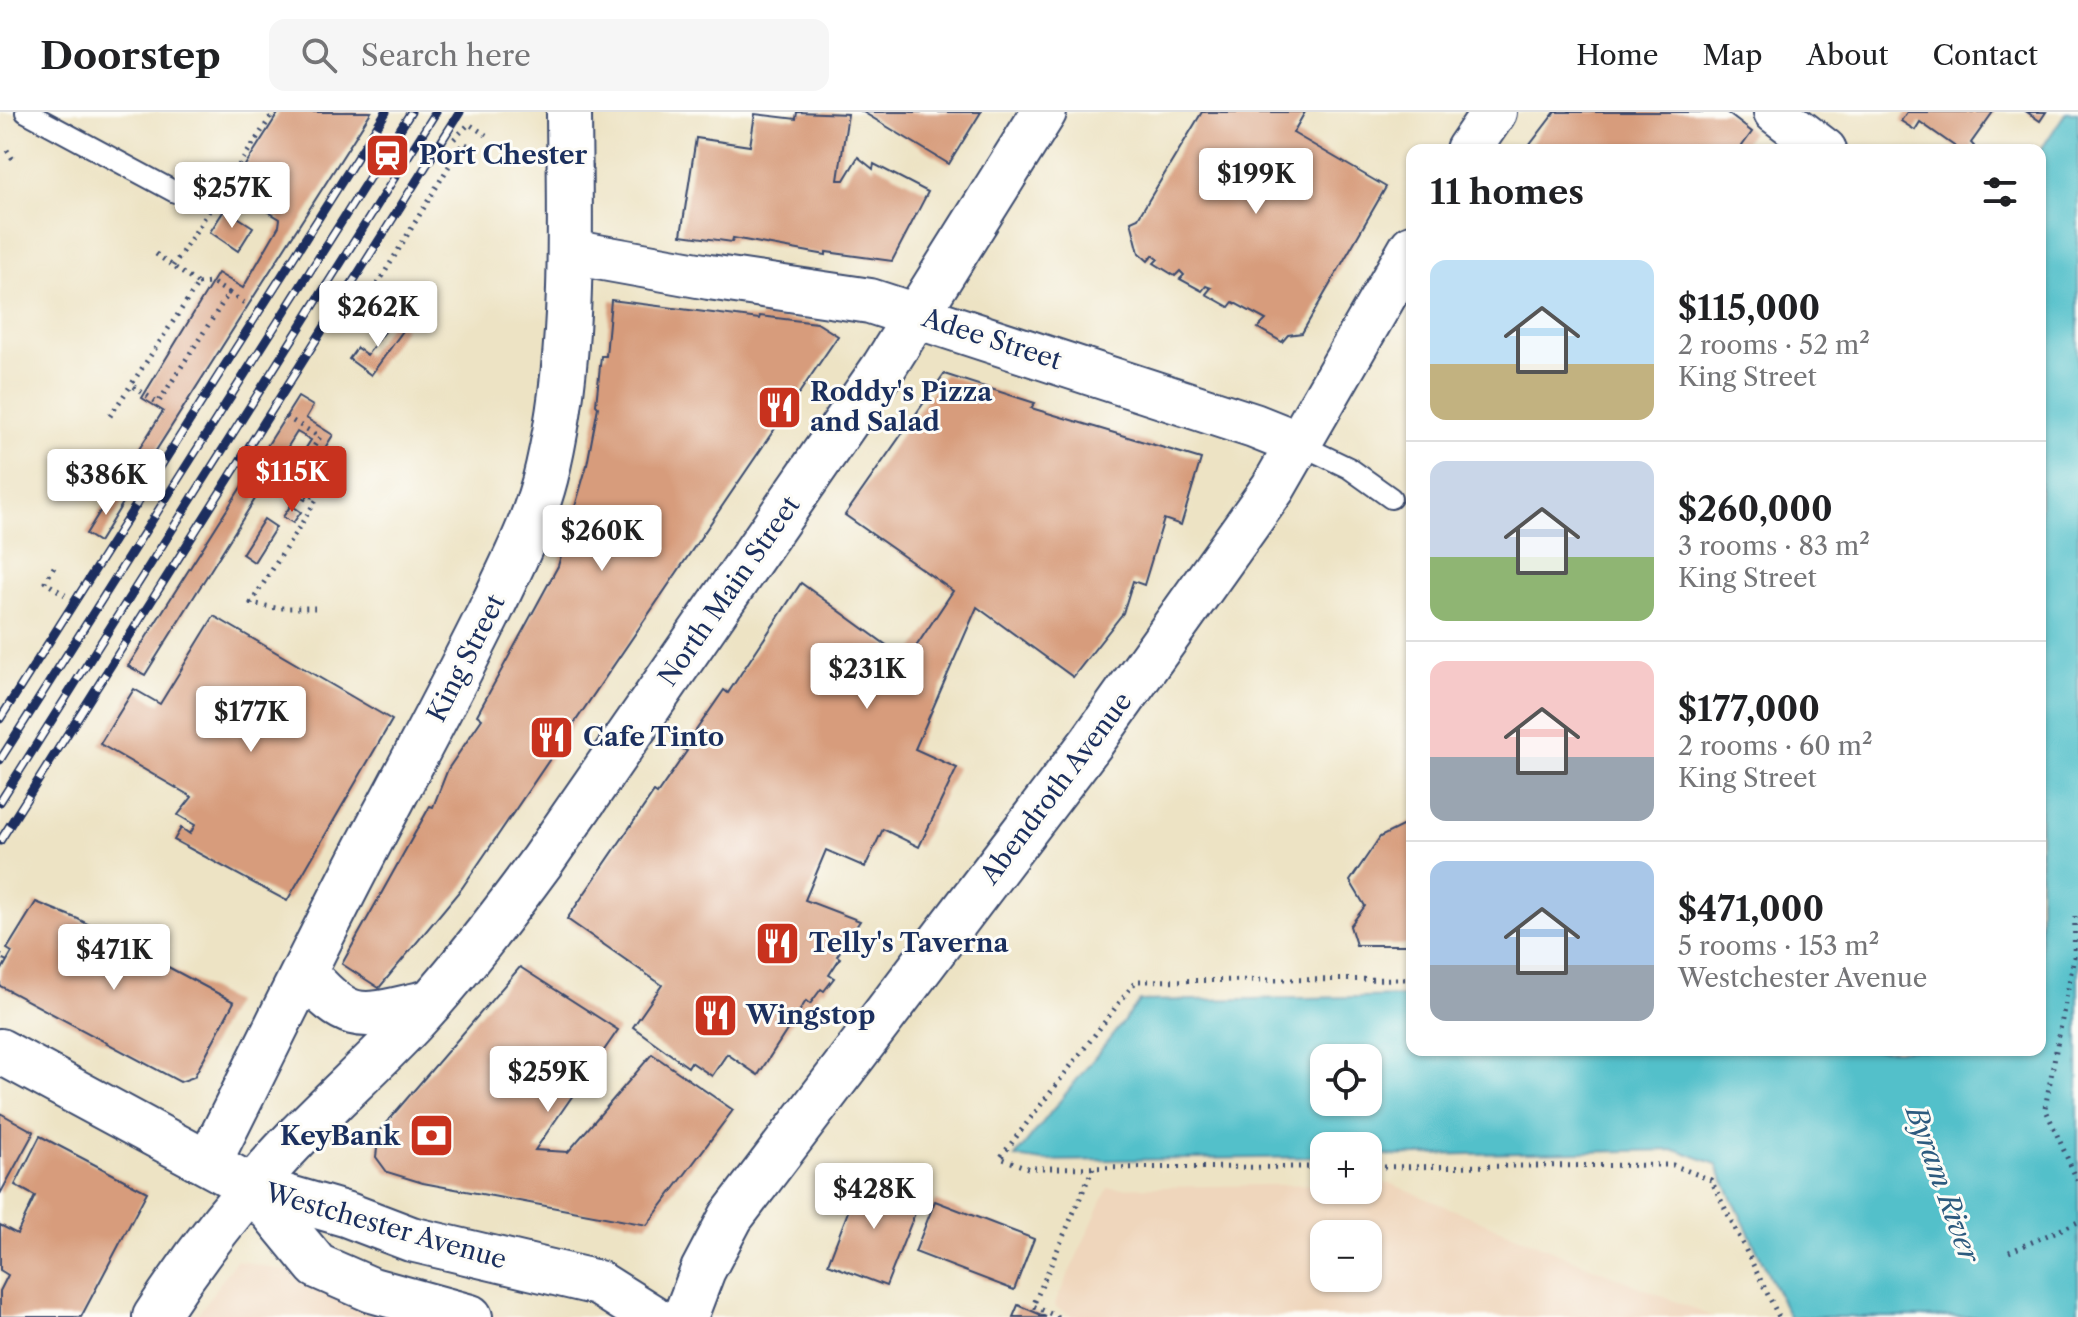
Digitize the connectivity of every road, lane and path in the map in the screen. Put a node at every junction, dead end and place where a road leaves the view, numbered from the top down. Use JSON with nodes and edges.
{"nodes":[{"id":1,"x":26,"y":112,"type":"edge"},
{"id":2,"x":274,"y":112,"type":"edge"},
{"id":3,"x":569,"y":112,"type":"edge"},
{"id":4,"x":1044,"y":112,"type":"edge"},
{"id":5,"x":1494,"y":112,"type":"edge"},
{"id":6,"x":1775,"y":112,"type":"edge"},
{"id":7,"x":486,"y":135,"type":"dead end"},
{"id":8,"x":454,"y":139,"type":"dead end"},
{"id":9,"x":1472,"y":144,"type":"edge"},
{"id":10,"x":1817,"y":144,"type":"edge"},
{"id":11,"x":7,"y":150,"type":"dead end"},
{"id":12,"x":478,"y":150,"type":"dead end"},
{"id":13,"x":14,"y":161,"type":"dead end"},
{"id":14,"x":175,"y":192,"type":"dead end"},
{"id":15,"x":570,"y":252,"type":"junction"},
{"id":16,"x":156,"y":254,"type":"dead end"},
{"id":17,"x":1406,"y":257,"type":"edge"},
{"id":18,"x":173,"y":266,"type":"junction"},
{"id":19,"x":198,"y":284,"type":"junction"},
{"id":20,"x":229,"y":293,"type":"junction"},
{"id":21,"x":249,"y":306,"type":"dead end"},
{"id":22,"x":353,"y":306,"type":"dead end"},
{"id":23,"x":918,"y":315,"type":"junction"},
{"id":24,"x":131,"y":385,"type":"junction"},
{"id":25,"x":110,"y":416,"type":"dead end"},
{"id":26,"x":286,"y":417,"type":"dead end"},
{"id":27,"x":1299,"y":444,"type":"junction"},
{"id":28,"x":1391,"y":498,"type":"dead end"},
{"id":29,"x":54,"y":567,"type":"dead end"},
{"id":30,"x":65,"y":595,"type":"dead end"},
{"id":31,"x":315,"y":608,"type":"dead end"},
{"id":32,"x":2075,"y":916,"type":"dead end"},
{"id":33,"x":2078,"y":949,"type":"edge"},
{"id":34,"x":0,"y":955,"type":"edge"},
{"id":35,"x":2074,"y":957,"type":"junction"},
{"id":36,"x":0,"y":969,"type":"edge"},
{"id":37,"x":305,"y":973,"type":"junction"},
{"id":38,"x":1406,"y":979,"type":"edge"},
{"id":39,"x":431,"y":1002,"type":"junction"},
{"id":40,"x":0,"y":1051,"type":"edge"},
{"id":41,"x":209,"y":1162,"type":"junction"},
{"id":42,"x":1310,"y":1167,"type":"edge"},
{"id":43,"x":1382,"y":1167,"type":"edge"},
{"id":44,"x":1093,"y":1168,"type":"junction"},
{"id":45,"x":2078,"y":1182,"type":"edge"},
{"id":46,"x":252,"y":1187,"type":"junction"},
{"id":47,"x":2078,"y":1222,"type":"edge"},
{"id":48,"x":2009,"y":1252,"type":"dead end"},
{"id":49,"x":155,"y":1317,"type":"edge"},
{"id":50,"x":470,"y":1317,"type":"edge"},
{"id":51,"x":652,"y":1317,"type":"edge"},
{"id":52,"x":685,"y":1317,"type":"edge"},
{"id":53,"x":1058,"y":1317,"type":"edge"},
{"id":54,"x":1779,"y":1317,"type":"edge"}],
"edges":[{"from":1,"to":14,"type":"lane"},
{"from":2,"to":18,"type":"path"},
{"from":3,"to":15,"type":"street","name":"King Street"},
{"from":4,"to":23,"type":"street","name":"North Main Street"},
{"from":5,"to":9,"type":"street"},
{"from":6,"to":10,"type":"street"},
{"from":7,"to":8,"type":"path"},
{"from":11,"to":13,"type":"path"},
{"from":12,"to":22,"type":"path"},
{"from":15,"to":23,"type":"street","name":"Adee Street"},
{"from":15,"to":37,"type":"street","name":"King Street"},
{"from":16,"to":18,"type":"path"},
{"from":17,"to":27,"type":"street","name":"Abendroth Avenue"},
{"from":18,"to":19,"type":"path"},
{"from":19,"to":20,"type":"path"},
{"from":19,"to":24,"type":"path"},
{"from":20,"to":21,"type":"path"},
{"from":20,"to":24,"type":"path"},
{"from":23,"to":27,"type":"street","name":"Adee Street"},
{"from":23,"to":39,"type":"street","name":"North Main Street"},
{"from":24,"to":25,"type":"path"},
{"from":26,"to":31,"type":"path"},
{"from":27,"to":28,"type":"lane","name":"Adee Street"},
{"from":27,"to":52,"type":"street","name":"Abendroth Avenue"},
{"from":29,"to":30,"type":"path"},
{"from":32,"to":35,"type":"path"},
{"from":33,"to":35,"type":"path"},
{"from":34,"to":36,"type":"path"},
{"from":35,"to":45,"type":"path"},
{"from":37,"to":39,"type":"street"},
{"from":37,"to":41,"type":"street","name":"King Street"},
{"from":38,"to":44,"type":"path"},
{"from":39,"to":46,"type":"street","name":"North Main Street"},
{"from":40,"to":41,"type":"street","name":"Westchester Avenue"},
{"from":41,"to":46,"type":"street","name":"Westchester Avenue"},
{"from":42,"to":44,"type":"path"},
{"from":43,"to":54,"type":"path"},
{"from":44,"to":53,"type":"path"},
{"from":46,"to":49,"type":"street","name":"North Main Street"},
{"from":46,"to":50,"type":"street","name":"Westchester Avenue"},
{"from":46,"to":51,"type":"street","name":"Westchester Avenue"},
{"from":47,"to":48,"type":"path"}]}
